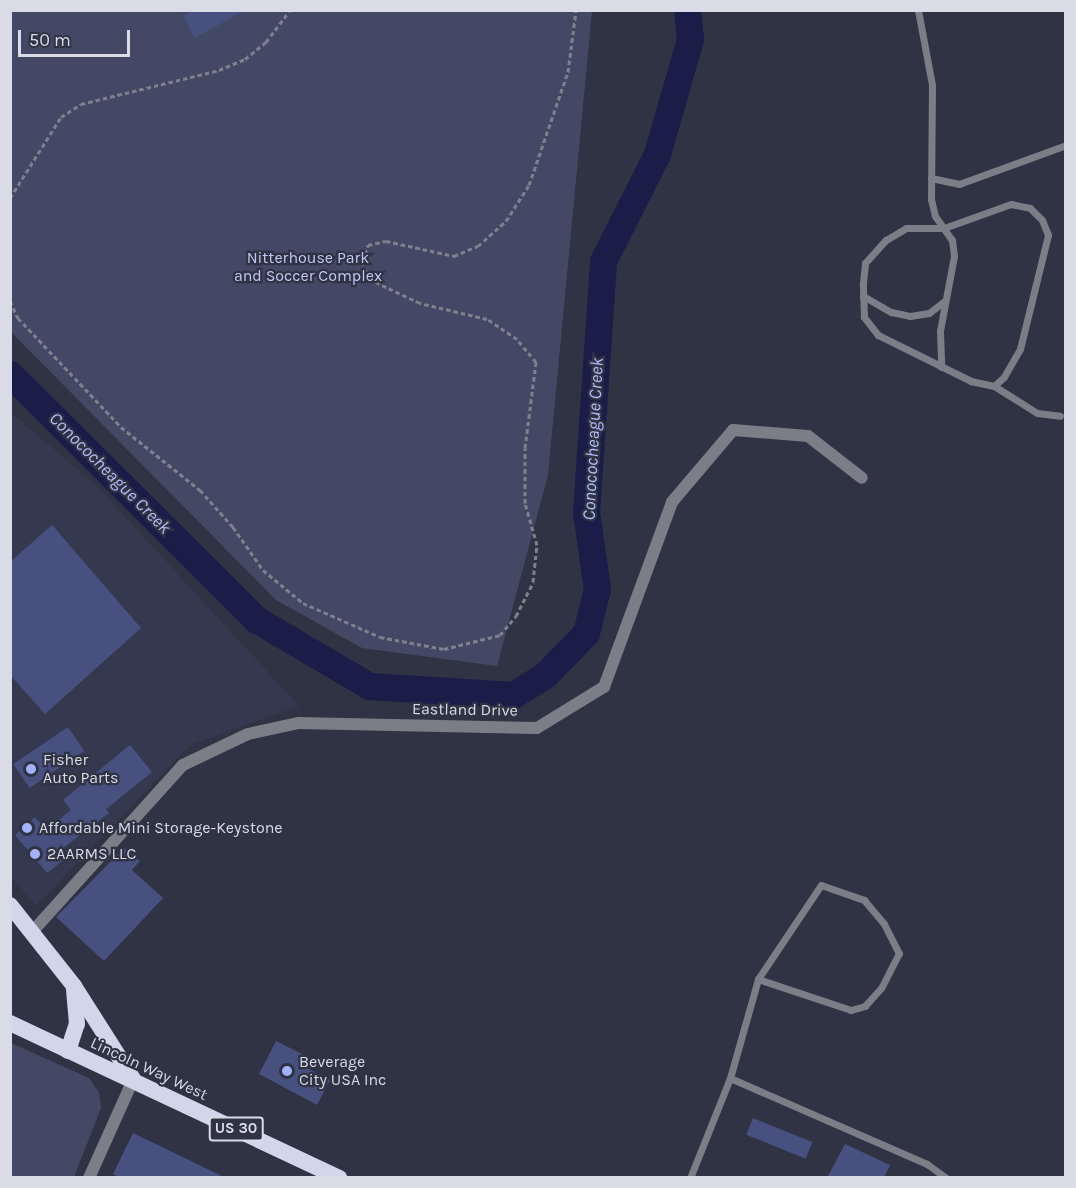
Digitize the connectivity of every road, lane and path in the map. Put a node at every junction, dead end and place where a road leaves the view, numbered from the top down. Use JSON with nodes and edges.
{"nodes":[{"id":1,"x":290,"y":10,"type":"edge"},
{"id":2,"x":576,"y":10,"type":"edge"},
{"id":3,"x":918,"y":10,"type":"edge"},
{"id":4,"x":1065,"y":146,"type":"edge"},
{"id":5,"x":931,"y":177,"type":"junction"},
{"id":6,"x":10,"y":198,"type":"edge"},
{"id":7,"x":944,"y":228,"type":"junction"},
{"id":8,"x":863,"y":296,"type":"junction"},
{"id":9,"x":10,"y":301,"type":"edge"},
{"id":10,"x":943,"y":302,"type":"junction"},
{"id":11,"x":941,"y":368,"type":"junction"},
{"id":12,"x":994,"y":386,"type":"junction"},
{"id":13,"x":1060,"y":416,"type":"dead end"},
{"id":14,"x":862,"y":478,"type":"dead end"},
{"id":15,"x":10,"y":905,"type":"edge"},
{"id":16,"x":32,"y":932,"type":"junction"},
{"id":17,"x":758,"y":979,"type":"junction"},
{"id":18,"x":74,"y":986,"type":"junction"},
{"id":19,"x":10,"y":1023,"type":"edge"},
{"id":20,"x":68,"y":1051,"type":"junction"},
{"id":21,"x":730,"y":1078,"type":"junction"},
{"id":22,"x":133,"y":1080,"type":"junction"},
{"id":23,"x":89,"y":1178,"type":"edge"},
{"id":24,"x":339,"y":1178,"type":"edge"},
{"id":25,"x":690,"y":1178,"type":"edge"},
{"id":26,"x":946,"y":1178,"type":"edge"}],
"edges":[{"from":1,"to":6,"type":"path"},
{"from":2,"to":9,"type":"path"},
{"from":3,"to":5,"type":"lane"},
{"from":4,"to":5,"type":"lane"},
{"from":5,"to":7,"type":"lane"},
{"from":7,"to":8,"type":"lane"},
{"from":7,"to":10,"type":"lane"},
{"from":7,"to":12,"type":"lane"},
{"from":8,"to":10,"type":"lane"},
{"from":8,"to":11,"type":"lane"},
{"from":10,"to":11,"type":"lane"},
{"from":11,"to":12,"type":"lane"},
{"from":12,"to":13,"type":"lane"},
{"from":14,"to":16,"type":"street","name":"Eastland Drive"},
{"from":15,"to":16,"type":"highway"},
{"from":16,"to":18,"type":"highway"},
{"from":17,"to":17,"type":"lane"},
{"from":17,"to":21,"type":"lane"},
{"from":18,"to":20,"type":"highway"},
{"from":18,"to":22,"type":"highway"},
{"from":19,"to":20,"type":"highway","name":"Lincoln Way West","number":"US 30"},
{"from":20,"to":22,"type":"highway","name":"Lincoln Way West","number":"US 30"},
{"from":21,"to":25,"type":"lane"},
{"from":21,"to":26,"type":"lane"},
{"from":22,"to":23,"type":"street"},
{"from":22,"to":24,"type":"highway","name":"Lincoln Way West","number":"US 30"}]}
